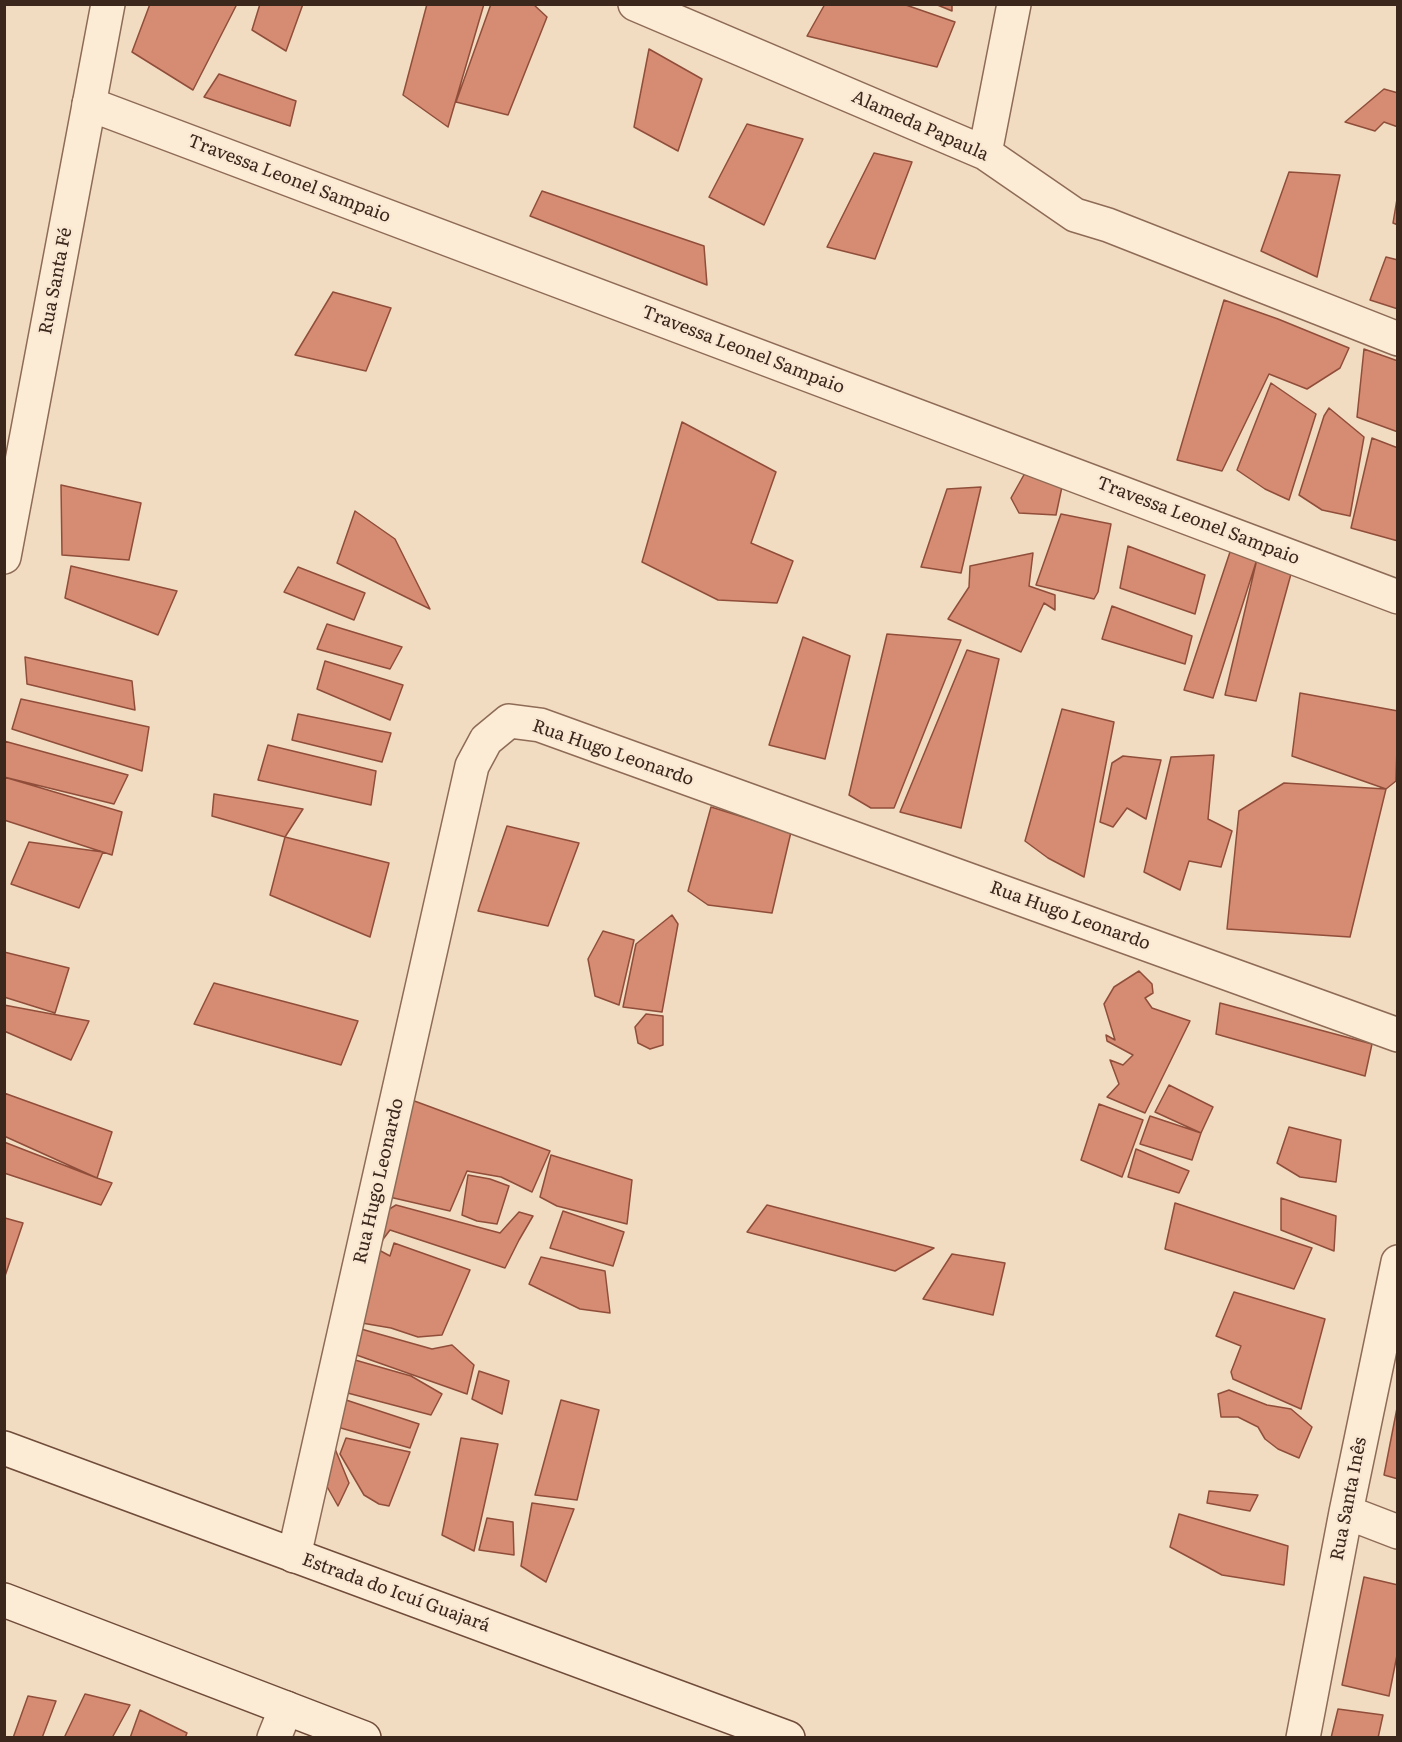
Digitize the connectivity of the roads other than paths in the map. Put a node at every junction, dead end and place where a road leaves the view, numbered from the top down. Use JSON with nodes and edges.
{"nodes":[{"id":1,"x":108,"y":4,"type":"edge"},
{"id":2,"x":635,"y":4,"type":"edge"},
{"id":3,"x":1014,"y":4,"type":"edge"},
{"id":4,"x":89,"y":104,"type":"junction"},
{"id":5,"x":985,"y":153,"type":"junction"},
{"id":6,"x":1398,"y":339,"type":"edge"},
{"id":7,"x":4,"y":557,"type":"edge"},
{"id":8,"x":1398,"y":597,"type":"edge"},
{"id":9,"x":1398,"y":1035,"type":"edge"},
{"id":10,"x":1398,"y":1262,"type":"edge"},
{"id":11,"x":4,"y":1448,"type":"edge"},
{"id":12,"x":1346,"y":1512,"type":"junction"},
{"id":13,"x":1398,"y":1532,"type":"edge"},
{"id":14,"x":294,"y":1556,"type":"junction"},
{"id":15,"x":4,"y":1600,"type":"edge"},
{"id":16,"x":286,"y":1708,"type":"junction"},
{"id":17,"x":274,"y":1737,"type":"edge"},
{"id":18,"x":364,"y":1737,"type":"edge"},
{"id":19,"x":788,"y":1737,"type":"edge"},
{"id":20,"x":1303,"y":1737,"type":"edge"}],
"edges":[{"from":1,"to":4,"type":"street","name":"Rua Santa Fé"},
{"from":2,"to":5,"type":"street","name":"Alameda Papaula"},
{"from":3,"to":5,"type":"street"},
{"from":4,"to":7,"type":"street","name":"Rua Santa Fé"},
{"from":4,"to":8,"type":"street","name":"Travessa Leonel Sampaio"},
{"from":5,"to":6,"type":"street","name":"Alameda Papaula"},
{"from":9,"to":14,"type":"street","name":"Rua Hugo Leonardo"},
{"from":10,"to":12,"type":"street","name":"Rua Santa Inês"},
{"from":11,"to":14,"type":"street","name":"Estrada do Icuí Guajará"},
{"from":12,"to":13,"type":"street"},
{"from":12,"to":20,"type":"street","name":"Rua Santa Inês"},
{"from":14,"to":19,"type":"street","name":"Estrada do Icuí Guajará"},
{"from":15,"to":16,"type":"street"},
{"from":16,"to":17,"type":"street"},
{"from":16,"to":18,"type":"street"}]}
